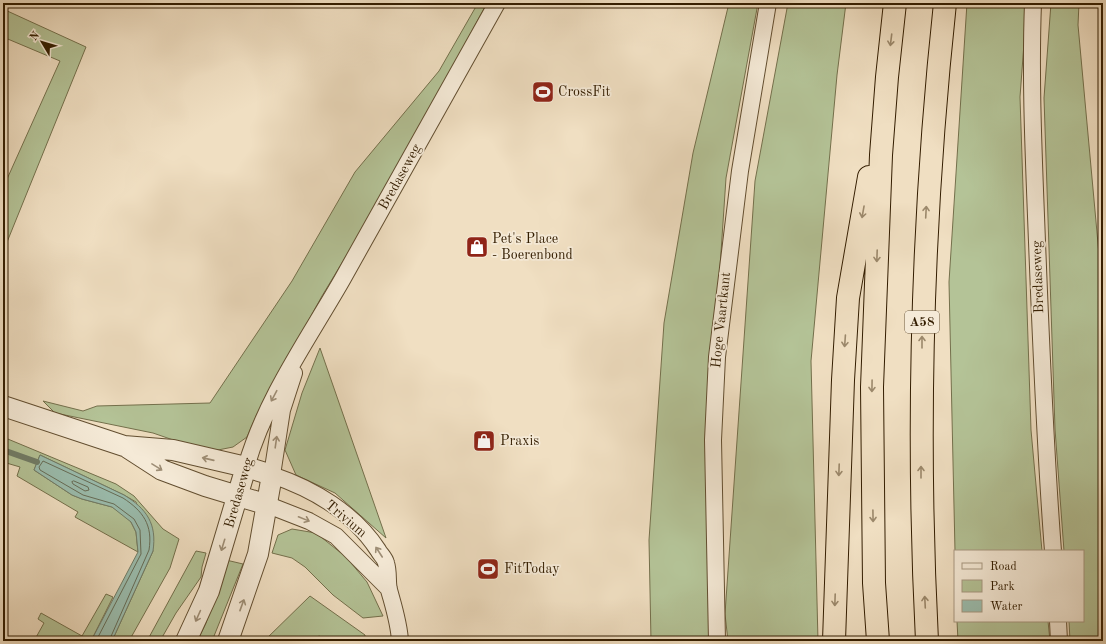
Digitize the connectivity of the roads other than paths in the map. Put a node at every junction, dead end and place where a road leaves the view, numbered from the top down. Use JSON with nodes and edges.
{"nodes":[{"id":1,"x":497,"y":3,"type":"edge"},
{"id":2,"x":768,"y":3,"type":"edge"},
{"id":3,"x":895,"y":3,"type":"edge"},
{"id":4,"x":944,"y":3,"type":"edge"},
{"id":5,"x":1033,"y":3,"type":"edge"},
{"id":6,"x":887,"y":77,"type":"junction"},
{"id":7,"x":301,"y":351,"type":"junction"},
{"id":8,"x":3,"y":406,"type":"edge"},
{"id":9,"x":124,"y":446,"type":"junction"},
{"id":10,"x":246,"y":467,"type":"junction"},
{"id":11,"x":272,"y":475,"type":"junction"},
{"id":12,"x":239,"y":495,"type":"junction"},
{"id":13,"x":268,"y":505,"type":"junction"},
{"id":14,"x":1053,"y":550,"type":"edge"},
{"id":15,"x":388,"y":589,"type":"junction"},
{"id":16,"x":1058,"y":622,"type":"edge"},
{"id":17,"x":186,"y":641,"type":"edge"},
{"id":18,"x":228,"y":641,"type":"edge"},
{"id":19,"x":400,"y":641,"type":"edge"},
{"id":20,"x":717,"y":641,"type":"edge"},
{"id":21,"x":834,"y":641,"type":"edge"},
{"id":22,"x":878,"y":641,"type":"edge"},
{"id":23,"x":927,"y":641,"type":"edge"},
{"id":24,"x":1059,"y":641,"type":"edge"}],
"edges":[{"from":1,"to":7,"type":"street","name":"Bredaseweg"},
{"from":2,"to":20,"type":"street","name":"Hoge Vaartkant"},
{"from":3,"to":6,"type":"highway","one_way":true},
{"from":23,"to":4,"type":"highway","number":"A58","one_way":true},
{"from":5,"to":14,"type":"street","name":"Bredaseweg"},
{"from":6,"to":21,"type":"highway","one_way":true},
{"from":6,"to":22,"type":"highway","one_way":true},
{"from":7,"to":10,"type":"street","name":"Bredaseweg","one_way":true},
{"from":11,"to":7,"type":"street","name":"Bredaseweg","one_way":true},
{"from":8,"to":9,"type":"street"},
{"from":10,"to":9,"type":"street","one_way":true},
{"from":9,"to":12,"type":"street","one_way":true},
{"from":10,"to":11,"type":"street"},
{"from":10,"to":12,"type":"street","name":"Bredaseweg"},
{"from":11,"to":13,"type":"street","name":"Bredaseweg"},
{"from":15,"to":11,"type":"street","name":"Trivium","one_way":true},
{"from":12,"to":13,"type":"street"},
{"from":12,"to":17,"type":"street","name":"Bredaseweg","one_way":true},
{"from":13,"to":15,"type":"street","name":"Trivium","one_way":true},
{"from":18,"to":13,"type":"street","name":"Bredaseweg","one_way":true},
{"from":15,"to":19,"type":"street","name":"Trivium"},
{"from":16,"to":24,"type":"street"}]}
